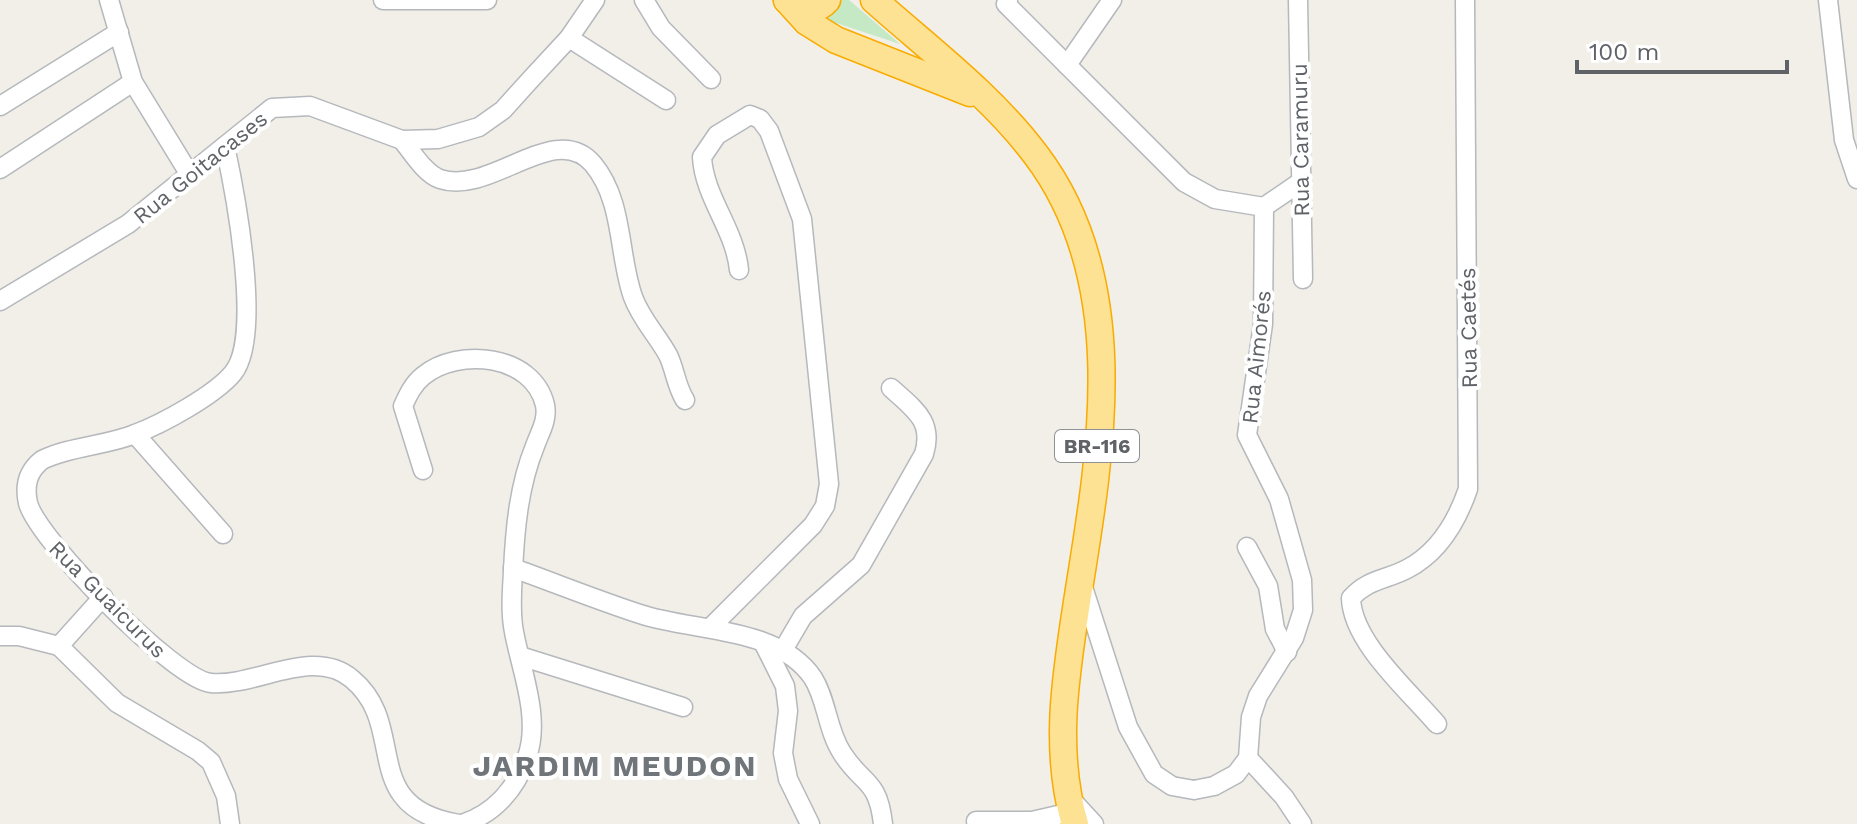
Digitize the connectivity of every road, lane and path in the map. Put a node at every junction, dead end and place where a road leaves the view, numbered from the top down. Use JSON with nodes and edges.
{"nodes":[{"id":1,"x":109,"y":0,"type":"edge"},
{"id":2,"x":383,"y":0,"type":"edge"},
{"id":3,"x":487,"y":0,"type":"edge"},
{"id":4,"x":595,"y":0,"type":"edge"},
{"id":5,"x":644,"y":0,"type":"edge"},
{"id":6,"x":827,"y":0,"type":"edge"},
{"id":7,"x":874,"y":0,"type":"edge"},
{"id":8,"x":898,"y":0,"type":"edge"},
{"id":9,"x":1112,"y":0,"type":"edge"},
{"id":10,"x":1298,"y":0,"type":"edge"},
{"id":11,"x":1465,"y":0,"type":"edge"},
{"id":12,"x":1828,"y":0,"type":"edge"},
{"id":13,"x":1003,"y":1,"type":"edge"},
{"id":14,"x":119,"y":32,"type":"junction"},
{"id":15,"x":569,"y":38,"type":"junction"},
{"id":16,"x":1067,"y":65,"type":"junction"},
{"id":17,"x":711,"y":79,"type":"dead end"},
{"id":18,"x":133,"y":82,"type":"junction"},
{"id":19,"x":984,"y":98,"type":"junction"},
{"id":20,"x":666,"y":100,"type":"dead end"},
{"id":21,"x":0,"y":106,"type":"edge"},
{"id":22,"x":402,"y":140,"type":"junction"},
{"id":23,"x":225,"y":146,"type":"junction"},
{"id":24,"x":0,"y":169,"type":"edge"},
{"id":25,"x":190,"y":175,"type":"junction"},
{"id":26,"x":1857,"y":179,"type":"edge"},
{"id":27,"x":1302,"y":181,"type":"junction"},
{"id":28,"x":1264,"y":207,"type":"junction"},
{"id":29,"x":739,"y":270,"type":"dead end"},
{"id":30,"x":1303,"y":279,"type":"dead end"},
{"id":31,"x":0,"y":301,"type":"edge"},
{"id":32,"x":891,"y":388,"type":"dead end"},
{"id":33,"x":685,"y":400,"type":"dead end"},
{"id":34,"x":135,"y":434,"type":"junction"},
{"id":35,"x":423,"y":470,"type":"dead end"},
{"id":36,"x":223,"y":534,"type":"dead end"},
{"id":37,"x":1247,"y":547,"type":"dead end"},
{"id":38,"x":513,"y":568,"type":"junction"},
{"id":39,"x":1081,"y":579,"type":"junction"},
{"id":40,"x":103,"y":597,"type":"junction"},
{"id":41,"x":711,"y":627,"type":"junction"},
{"id":42,"x":0,"y":636,"type":"edge"},
{"id":43,"x":59,"y":646,"type":"junction"},
{"id":44,"x":774,"y":648,"type":"junction"},
{"id":45,"x":1287,"y":652,"type":"junction"},
{"id":46,"x":520,"y":656,"type":"junction"},
{"id":47,"x":683,"y":707,"type":"dead end"},
{"id":48,"x":1437,"y":724,"type":"dead end"},
{"id":49,"x":1248,"y":758,"type":"junction"},
{"id":50,"x":1077,"y":814,"type":"edge"},
{"id":51,"x":976,"y":821,"type":"dead end"},
{"id":52,"x":230,"y":824,"type":"edge"},
{"id":53,"x":460,"y":824,"type":"edge"},
{"id":54,"x":810,"y":824,"type":"edge"},
{"id":55,"x":883,"y":824,"type":"edge"},
{"id":56,"x":1302,"y":824,"type":"edge"}],
"edges":[{"from":1,"to":14,"type":"street"},
{"from":2,"to":3,"type":"street"},
{"from":4,"to":15,"type":"street","name":"Rua Goitacases"},
{"from":5,"to":17,"type":"street"},
{"from":6,"to":19,"type":"highway"},
{"from":7,"to":19,"type":"highway","number":"BR-116"},
{"from":8,"to":19,"type":"highway"},
{"from":9,"to":16,"type":"street"},
{"from":10,"to":27,"type":"street","name":"Rua Caramuru"},
{"from":11,"to":48,"type":"street","name":"Rua Caetés"},
{"from":12,"to":26,"type":"street"},
{"from":13,"to":16,"type":"street"},
{"from":14,"to":18,"type":"street"},
{"from":14,"to":21,"type":"street"},
{"from":15,"to":20,"type":"street"},
{"from":15,"to":22,"type":"street","name":"Rua Goitacases"},
{"from":16,"to":28,"type":"street"},
{"from":18,"to":24,"type":"street"},
{"from":18,"to":25,"type":"street"},
{"from":19,"to":39,"type":"highway","number":"BR-116"},
{"from":22,"to":23,"type":"street","name":"Rua Goitacases"},
{"from":22,"to":33,"type":"street"},
{"from":23,"to":25,"type":"street","name":"Rua Goitacases"},
{"from":23,"to":34,"type":"street","name":"Rua Guaicurus"},
{"from":25,"to":31,"type":"street","name":"Rua Goitacases"},
{"from":27,"to":28,"type":"street"},
{"from":27,"to":30,"type":"street","name":"Rua Caramuru"},
{"from":28,"to":45,"type":"street","name":"Rua Aimorés"},
{"from":29,"to":41,"type":"street"},
{"from":32,"to":44,"type":"street"},
{"from":34,"to":36,"type":"street"},
{"from":34,"to":40,"type":"street","name":"Rua Guaicurus"},
{"from":35,"to":38,"type":"street","name":"Rua Guaicurus"},
{"from":37,"to":45,"type":"street"},
{"from":38,"to":41,"type":"street"},
{"from":38,"to":46,"type":"street","name":"Rua Guaicurus"},
{"from":39,"to":49,"type":"street"},
{"from":39,"to":50,"type":"highway","number":"BR-116"},
{"from":40,"to":43,"type":"street"},
{"from":40,"to":53,"type":"street","name":"Rua Guaicurus"},
{"from":41,"to":44,"type":"street"},
{"from":42,"to":43,"type":"street"},
{"from":43,"to":52,"type":"street"},
{"from":44,"to":54,"type":"street"},
{"from":44,"to":55,"type":"street"},
{"from":45,"to":49,"type":"street","name":"Rua Aimorés"},
{"from":46,"to":47,"type":"street"},
{"from":46,"to":53,"type":"street","name":"Rua Guaicurus"},
{"from":49,"to":56,"type":"street"},
{"from":50,"to":51,"type":"street"}]}
